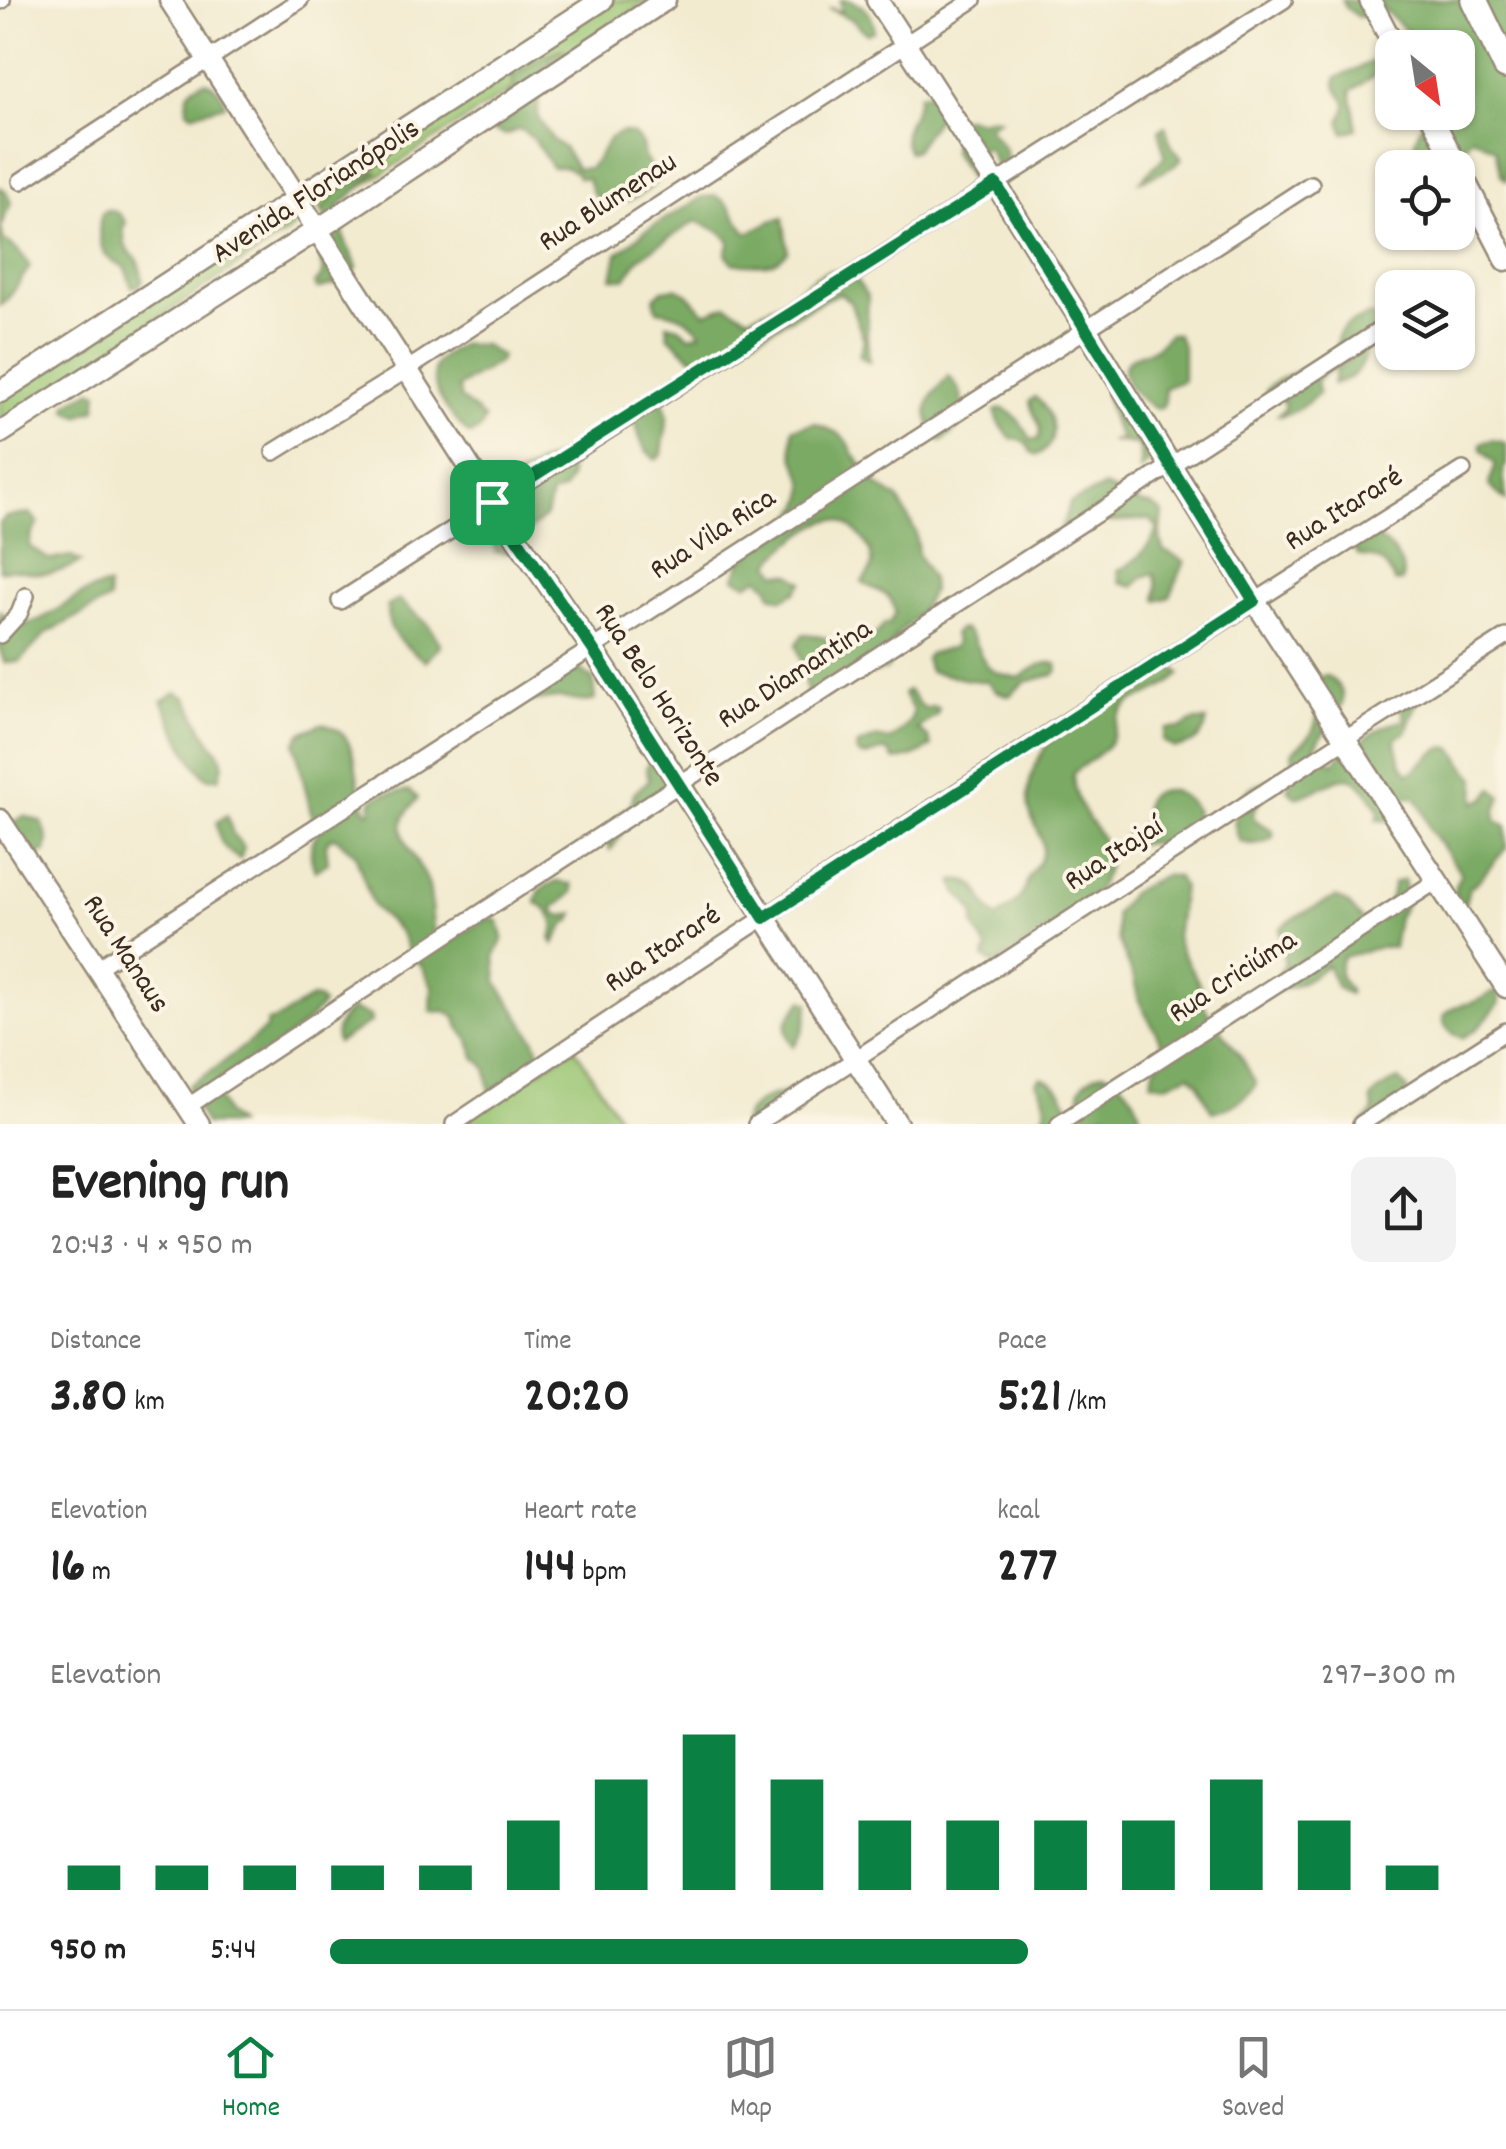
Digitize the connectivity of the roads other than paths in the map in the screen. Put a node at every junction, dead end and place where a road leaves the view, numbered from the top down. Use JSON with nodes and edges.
{"nodes":[{"id":1,"x":170,"y":0,"type":"edge"},
{"id":2,"x":300,"y":0,"type":"edge"},
{"id":3,"x":602,"y":0,"type":"edge"},
{"id":4,"x":665,"y":0,"type":"edge"},
{"id":5,"x":877,"y":0,"type":"edge"},
{"id":6,"x":973,"y":0,"type":"edge"},
{"id":7,"x":1284,"y":0,"type":"edge"},
{"id":8,"x":1370,"y":0,"type":"edge"},
{"id":9,"x":1474,"y":0,"type":"edge"},
{"id":10,"x":1386,"y":30,"type":"edge"},
{"id":11,"x":906,"y":42,"type":"junction"},
{"id":12,"x":207,"y":60,"type":"junction"},
{"id":13,"x":1506,"y":66,"type":"edge"},
{"id":14,"x":1438,"y":130,"type":"edge"},
{"id":15,"x":21,"y":181,"type":"dead end"},
{"id":16,"x":996,"y":184,"type":"junction"},
{"id":17,"x":1311,"y":184,"type":"dead end"},
{"id":18,"x":296,"y":198,"type":"junction"},
{"id":19,"x":318,"y":230,"type":"junction"},
{"id":20,"x":1506,"y":260,"type":"edge"},
{"id":21,"x":1084,"y":328,"type":"junction"},
{"id":22,"x":1375,"y":333,"type":"edge"},
{"id":23,"x":408,"y":369,"type":"junction"},
{"id":24,"x":0,"y":392,"type":"edge"},
{"id":25,"x":0,"y":433,"type":"edge"},
{"id":26,"x":274,"y":452,"type":"dead end"},
{"id":27,"x":1170,"y":466,"type":"junction"},
{"id":28,"x":1462,"y":470,"type":"dead end"},
{"id":29,"x":492,"y":502,"type":"junction"},
{"id":30,"x":26,"y":596,"type":"dead end"},
{"id":31,"x":340,"y":600,"type":"dead end"},
{"id":32,"x":1254,"y":601,"type":"junction"},
{"id":33,"x":0,"y":635,"type":"edge"},
{"id":34,"x":1506,"y":637,"type":"edge"},
{"id":35,"x":592,"y":648,"type":"junction"},
{"id":36,"x":1344,"y":740,"type":"junction"},
{"id":37,"x":679,"y":784,"type":"junction"},
{"id":38,"x":0,"y":820,"type":"edge"},
{"id":39,"x":1438,"y":880,"type":"junction"},
{"id":40,"x":764,"y":918,"type":"junction"},
{"id":41,"x":97,"y":968,"type":"junction"},
{"id":42,"x":1506,"y":986,"type":"edge"},
{"id":43,"x":1506,"y":1031,"type":"edge"},
{"id":44,"x":855,"y":1059,"type":"junction"},
{"id":45,"x":193,"y":1115,"type":"edge"},
{"id":46,"x":454,"y":1124,"type":"edge"},
{"id":47,"x":756,"y":1124,"type":"edge"},
{"id":48,"x":897,"y":1124,"type":"edge"},
{"id":49,"x":1059,"y":1124,"type":"edge"},
{"id":50,"x":1361,"y":1124,"type":"edge"}],
"edges":[{"from":1,"to":12,"type":"street","name":"Rua Belo Horizonte"},
{"from":2,"to":12,"type":"street"},
{"from":3,"to":18,"type":"street","name":"Avenida Florianópolis"},
{"from":4,"to":19,"type":"street","name":"Avenida Florianópolis"},
{"from":5,"to":11,"type":"street"},
{"from":6,"to":11,"type":"street","name":"Rua Blumenau"},
{"from":7,"to":16,"type":"street"},
{"from":8,"to":10,"type":"street"},
{"from":9,"to":13,"type":"main road"},
{"from":11,"to":16,"type":"street"},
{"from":11,"to":23,"type":"street","name":"Rua Blumenau"},
{"from":12,"to":15,"type":"street"},
{"from":12,"to":18,"type":"street","name":"Rua Belo Horizonte"},
{"from":14,"to":20,"type":"street"},
{"from":16,"to":21,"type":"street"},
{"from":16,"to":29,"type":"street"},
{"from":17,"to":21,"type":"street","name":"Rua Vila Rica"},
{"from":18,"to":19,"type":"street","name":"Rua Belo Horizonte"},
{"from":18,"to":24,"type":"street","name":"Avenida Florianópolis"},
{"from":19,"to":23,"type":"street","name":"Rua Belo Horizonte"},
{"from":19,"to":25,"type":"street","name":"Avenida Florianópolis"},
{"from":21,"to":27,"type":"street"},
{"from":21,"to":35,"type":"street","name":"Rua Vila Rica"},
{"from":22,"to":27,"type":"street","name":"Rua Diamantina"},
{"from":23,"to":26,"type":"street","name":"Rua Blumenau"},
{"from":23,"to":29,"type":"street","name":"Rua Belo Horizonte"},
{"from":27,"to":32,"type":"street"},
{"from":27,"to":37,"type":"street","name":"Rua Diamantina"},
{"from":28,"to":32,"type":"street","name":"Rua Itararé"},
{"from":29,"to":31,"type":"street"},
{"from":29,"to":35,"type":"street","name":"Rua Belo Horizonte"},
{"from":30,"to":33,"type":"street"},
{"from":32,"to":36,"type":"street"},
{"from":32,"to":40,"type":"street","name":"Rua Itararé"},
{"from":34,"to":36,"type":"street","name":"Rua Itajaí"},
{"from":35,"to":37,"type":"street","name":"Rua Belo Horizonte"},
{"from":35,"to":41,"type":"street","name":"Rua Vila Rica"},
{"from":36,"to":39,"type":"street"},
{"from":36,"to":44,"type":"street","name":"Rua Itajaí"},
{"from":37,"to":40,"type":"street","name":"Rua Belo Horizonte"},
{"from":37,"to":45,"type":"street","name":"Rua Diamantina"},
{"from":38,"to":41,"type":"street","name":"Rua Manaus"},
{"from":39,"to":42,"type":"street"},
{"from":39,"to":49,"type":"street","name":"Rua Criciúma"},
{"from":40,"to":44,"type":"street","name":"Rua Belo Horizonte"},
{"from":40,"to":46,"type":"street","name":"Rua Itararé"},
{"from":41,"to":45,"type":"street","name":"Rua Manaus"},
{"from":43,"to":50,"type":"street"},
{"from":44,"to":47,"type":"street","name":"Rua Itajaí"},
{"from":44,"to":48,"type":"street","name":"Rua Belo Horizonte"}]}
